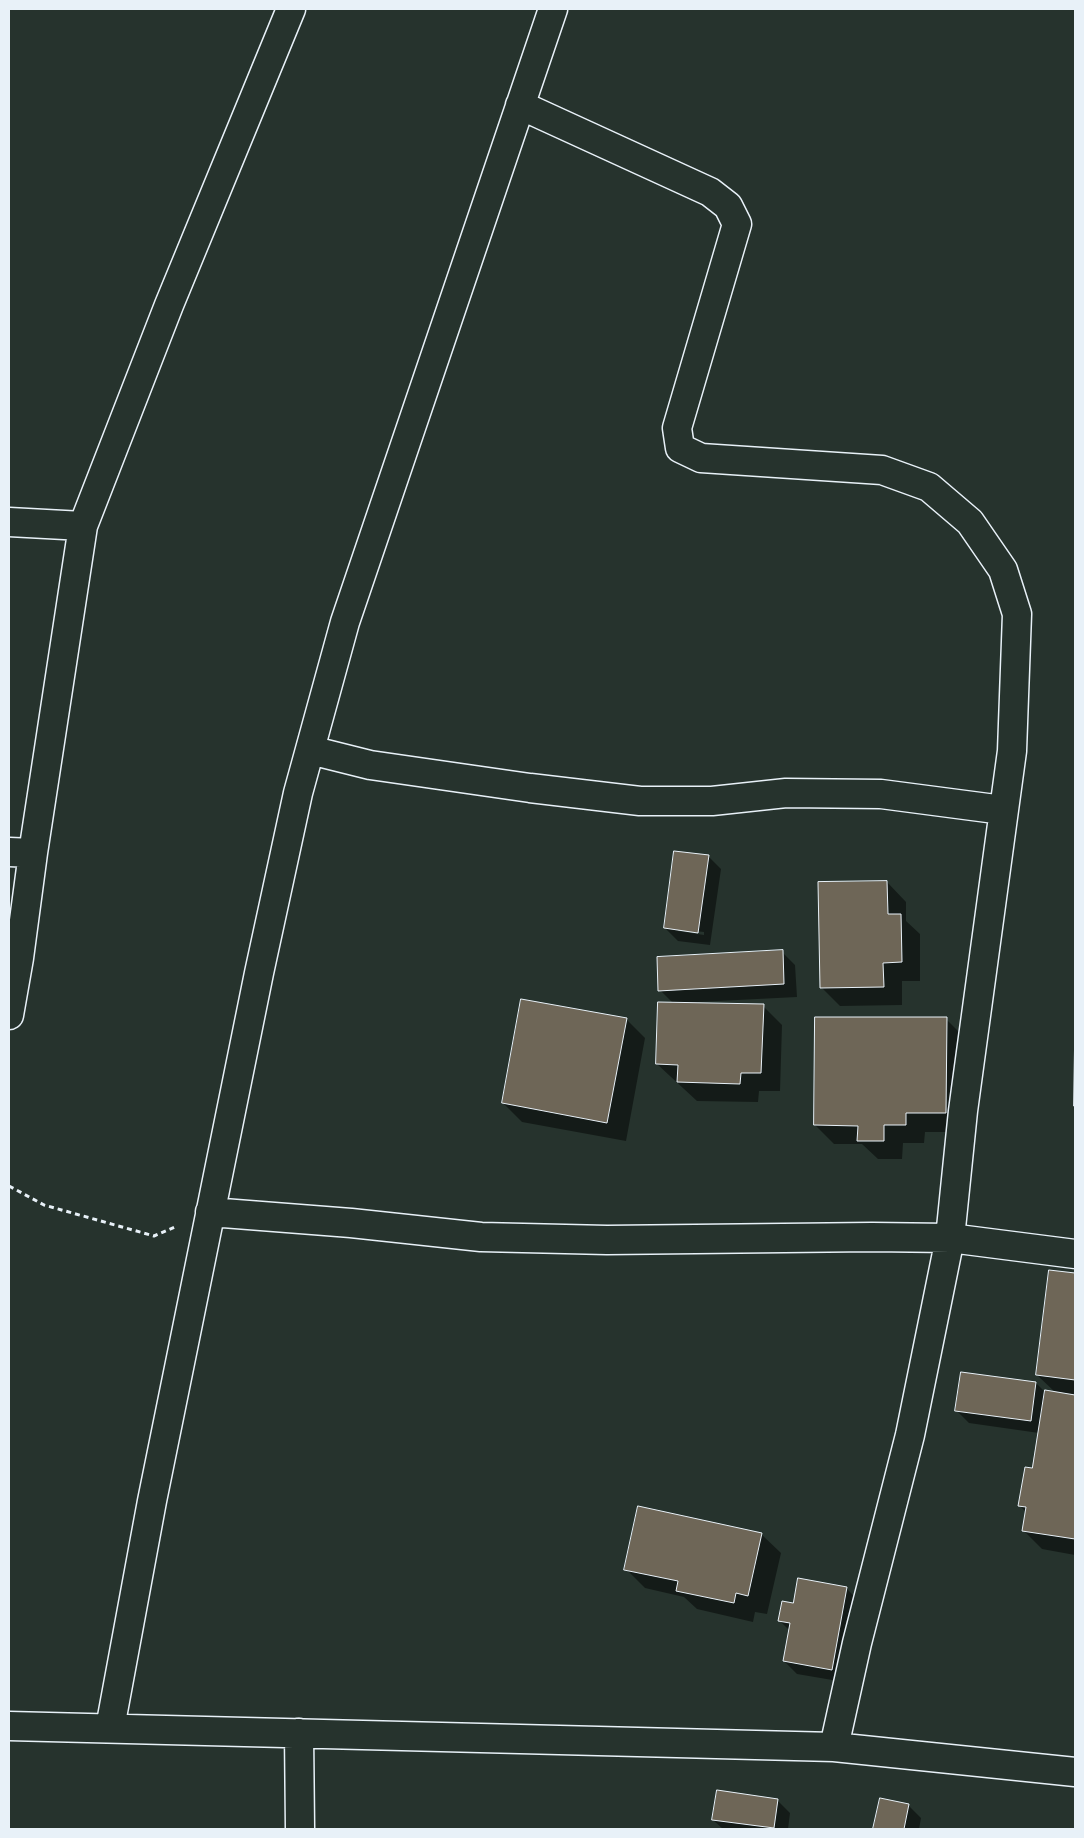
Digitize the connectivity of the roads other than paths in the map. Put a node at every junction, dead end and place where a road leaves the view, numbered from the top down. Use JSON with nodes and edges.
{"nodes":[{"id":1,"x":291,"y":9,"type":"edge"},
{"id":2,"x":553,"y":9,"type":"edge"},
{"id":3,"x":520,"y":105,"type":"junction"},
{"id":4,"x":9,"y":522,"type":"edge"},
{"id":5,"x":83,"y":526,"type":"junction"},
{"id":6,"x":310,"y":750,"type":"junction"},
{"id":7,"x":1003,"y":810,"type":"junction"},
{"id":8,"x":21,"y":853,"type":"edge"},
{"id":9,"x":9,"y":1015,"type":"edge"},
{"id":10,"x":210,"y":1212,"type":"junction"},
{"id":11,"x":950,"y":1238,"type":"junction"},
{"id":12,"x":1075,"y":1254,"type":"edge"},
{"id":13,"x":9,"y":1726,"type":"edge"},
{"id":14,"x":110,"y":1728,"type":"junction"},
{"id":15,"x":299,"y":1733,"type":"junction"},
{"id":16,"x":834,"y":1747,"type":"junction"},
{"id":17,"x":1075,"y":1772,"type":"edge"},
{"id":18,"x":300,"y":1829,"type":"edge"}],
"edges":[{"from":1,"to":5,"type":"street"},
{"from":2,"to":3,"type":"street"},
{"from":3,"to":6,"type":"street"},
{"from":3,"to":7,"type":"street"},
{"from":4,"to":5,"type":"street"},
{"from":5,"to":8,"type":"street"},
{"from":6,"to":7,"type":"street"},
{"from":6,"to":10,"type":"street"},
{"from":7,"to":11,"type":"street"},
{"from":8,"to":9,"type":"street"},
{"from":10,"to":11,"type":"street"},
{"from":10,"to":14,"type":"street"},
{"from":11,"to":12,"type":"street"},
{"from":11,"to":16,"type":"street"},
{"from":13,"to":14,"type":"street"},
{"from":14,"to":15,"type":"street"},
{"from":15,"to":16,"type":"street"},
{"from":15,"to":18,"type":"street"},
{"from":16,"to":17,"type":"street"}]}
